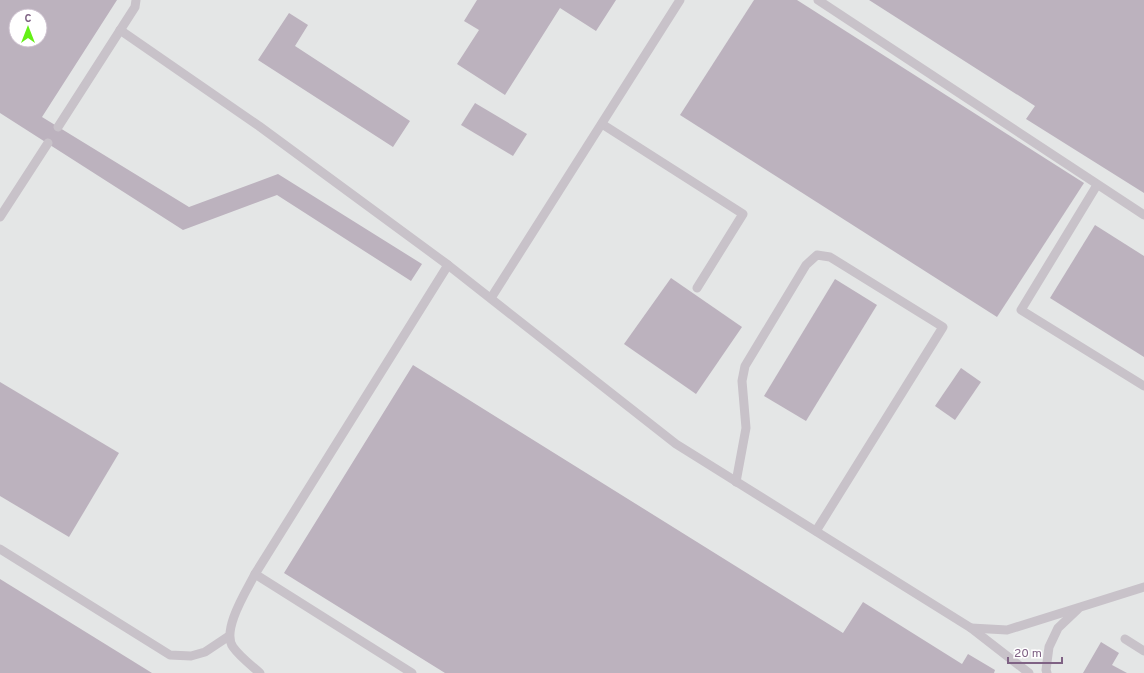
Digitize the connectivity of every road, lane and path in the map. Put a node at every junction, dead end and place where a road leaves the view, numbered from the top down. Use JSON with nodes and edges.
{"nodes":[{"id":1,"x":136,"y":0,"type":"edge"},
{"id":2,"x":680,"y":0,"type":"edge"},
{"id":3,"x":818,"y":0,"type":"edge"},
{"id":4,"x":120,"y":30,"type":"junction"},
{"id":5,"x":602,"y":124,"type":"junction"},
{"id":6,"x":58,"y":127,"type":"dead end"},
{"id":7,"x":48,"y":143,"type":"dead end"},
{"id":8,"x":1097,"y":185,"type":"junction"},
{"id":9,"x":1144,"y":215,"type":"edge"},
{"id":10,"x":0,"y":217,"type":"edge"},
{"id":11,"x":448,"y":264,"type":"junction"},
{"id":12,"x":697,"y":288,"type":"dead end"},
{"id":13,"x":491,"y":298,"type":"junction"},
{"id":14,"x":1144,"y":386,"type":"edge"},
{"id":15,"x":736,"y":482,"type":"junction"},
{"id":16,"x":816,"y":531,"type":"junction"},
{"id":17,"x":0,"y":549,"type":"edge"},
{"id":18,"x":255,"y":574,"type":"junction"},
{"id":19,"x":1144,"y":587,"type":"edge"},
{"id":20,"x":1079,"y":608,"type":"junction"},
{"id":21,"x":972,"y":628,"type":"junction"},
{"id":22,"x":229,"y":636,"type":"junction"},
{"id":23,"x":1125,"y":639,"type":"dead end"},
{"id":24,"x":1144,"y":651,"type":"edge"},
{"id":25,"x":260,"y":673,"type":"edge"},
{"id":26,"x":412,"y":673,"type":"edge"},
{"id":27,"x":1028,"y":673,"type":"edge"},
{"id":28,"x":1047,"y":673,"type":"edge"}],
"edges":[{"from":1,"to":4,"type":"lane"},
{"from":2,"to":5,"type":"lane"},
{"from":3,"to":8,"type":"lane"},
{"from":4,"to":6,"type":"lane"},
{"from":4,"to":11,"type":"lane"},
{"from":5,"to":12,"type":"lane"},
{"from":5,"to":13,"type":"lane"},
{"from":7,"to":10,"type":"lane"},
{"from":8,"to":9,"type":"lane"},
{"from":8,"to":14,"type":"lane"},
{"from":11,"to":13,"type":"lane"},
{"from":11,"to":18,"type":"lane"},
{"from":13,"to":15,"type":"lane"},
{"from":15,"to":16,"type":"lane"},
{"from":15,"to":16,"type":"lane"},
{"from":16,"to":21,"type":"lane"},
{"from":17,"to":22,"type":"lane"},
{"from":18,"to":22,"type":"lane"},
{"from":18,"to":26,"type":"lane"},
{"from":19,"to":20,"type":"lane"},
{"from":20,"to":21,"type":"lane"},
{"from":20,"to":28,"type":"lane"},
{"from":21,"to":27,"type":"lane"},
{"from":22,"to":25,"type":"lane"},
{"from":23,"to":24,"type":"lane"}]}
